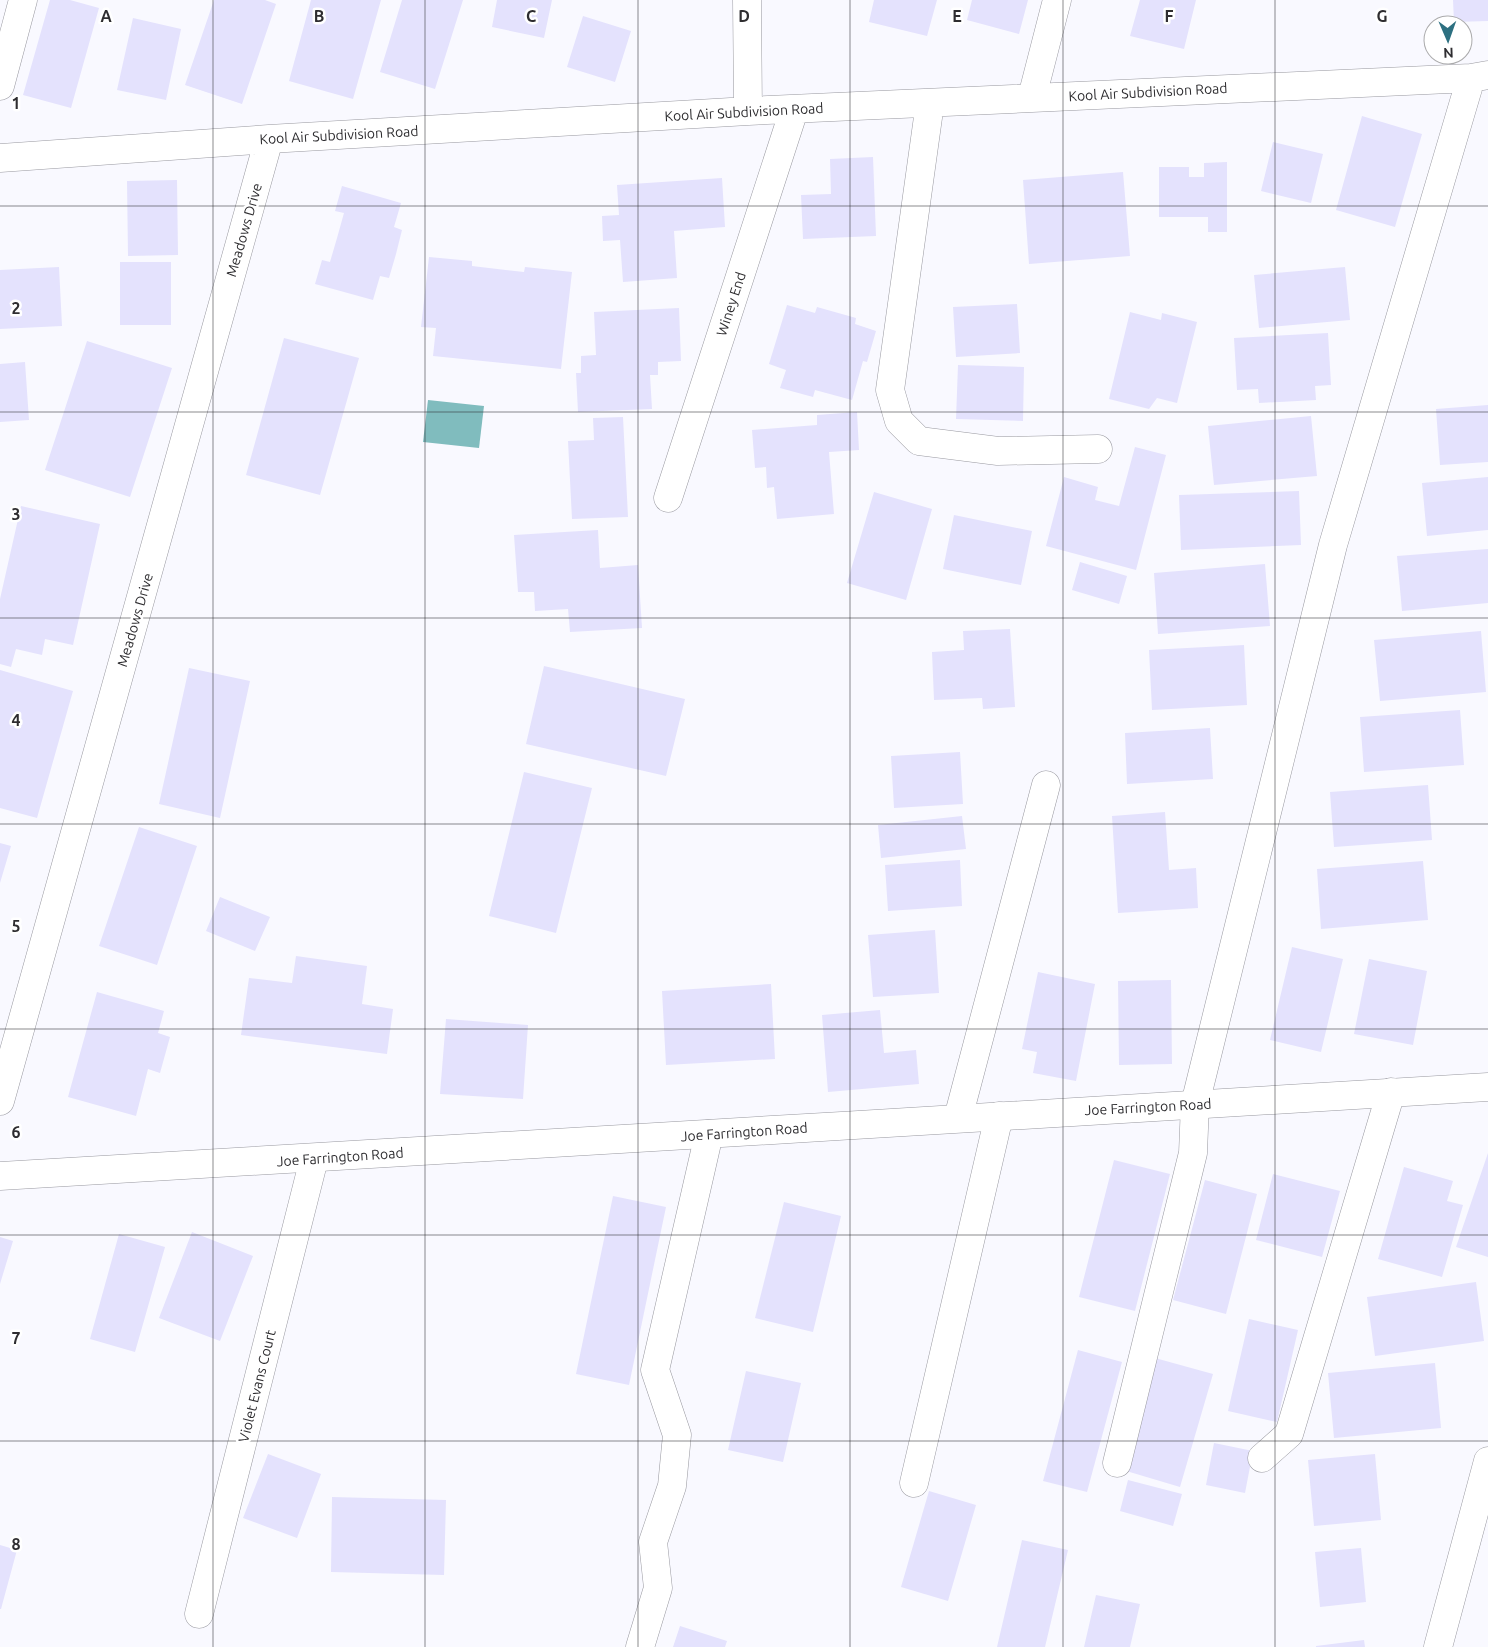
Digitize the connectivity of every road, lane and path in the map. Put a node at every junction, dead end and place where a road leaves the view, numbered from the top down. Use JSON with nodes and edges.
{"nodes":[{"id":1,"x":23,"y":0,"type":"edge"},
{"id":2,"x":747,"y":0,"type":"edge"},
{"id":3,"x":1056,"y":0,"type":"edge"},
{"id":4,"x":1480,"y":77,"type":"edge"},
{"id":5,"x":0,"y":86,"type":"edge"},
{"id":6,"x":1032,"y":97,"type":"junction"},
{"id":7,"x":930,"y":103,"type":"junction"},
{"id":8,"x":794,"y":110,"type":"junction"},
{"id":9,"x":748,"y":111,"type":"junction"},
{"id":10,"x":269,"y":139,"type":"junction"},
{"id":11,"x":0,"y":158,"type":"edge"},
{"id":12,"x":1098,"y":449,"type":"dead end"},
{"id":13,"x":668,"y":498,"type":"dead end"},
{"id":14,"x":1046,"y":785,"type":"dead end"},
{"id":15,"x":1488,"y":1086,"type":"edge"},
{"id":16,"x":1391,"y":1092,"type":"junction"},
{"id":17,"x":0,"y":1101,"type":"edge"},
{"id":18,"x":1195,"y":1104,"type":"junction"},
{"id":19,"x":999,"y":1116,"type":"junction"},
{"id":20,"x":958,"y":1118,"type":"junction"},
{"id":21,"x":709,"y":1134,"type":"junction"},
{"id":22,"x":314,"y":1159,"type":"junction"},
{"id":23,"x":0,"y":1176,"type":"edge"},
{"id":24,"x":1262,"y":1458,"type":"dead end"},
{"id":25,"x":1488,"y":1461,"type":"edge"},
{"id":26,"x":1117,"y":1463,"type":"dead end"},
{"id":27,"x":914,"y":1483,"type":"dead end"},
{"id":28,"x":199,"y":1614,"type":"dead end"},
{"id":29,"x":640,"y":1647,"type":"edge"},
{"id":30,"x":1438,"y":1647,"type":"edge"}],
"edges":[{"from":1,"to":5,"type":"street"},
{"from":2,"to":9,"type":"street"},
{"from":3,"to":6,"type":"street"},
{"from":4,"to":6,"type":"street","name":"Kool Air Subdivision Road"},
{"from":4,"to":18,"type":"street"},
{"from":6,"to":7,"type":"street","name":"Kool Air Subdivision Road"},
{"from":7,"to":8,"type":"street","name":"Kool Air Subdivision Road"},
{"from":7,"to":12,"type":"street"},
{"from":8,"to":9,"type":"street","name":"Kool Air Subdivision Road"},
{"from":8,"to":13,"type":"street","name":"Winey End"},
{"from":9,"to":10,"type":"street","name":"Kool Air Subdivision Road"},
{"from":10,"to":11,"type":"street","name":"Kool Air Subdivision Road"},
{"from":10,"to":17,"type":"street","name":"Meadows Drive"},
{"from":14,"to":20,"type":"street"},
{"from":15,"to":16,"type":"street","name":"Joe Farrington Road"},
{"from":16,"to":18,"type":"street","name":"Joe Farrington Road"},
{"from":16,"to":24,"type":"street"},
{"from":18,"to":19,"type":"street","name":"Joe Farrington Road"},
{"from":18,"to":26,"type":"street"},
{"from":19,"to":20,"type":"street","name":"Joe Farrington Road"},
{"from":19,"to":27,"type":"street"},
{"from":20,"to":21,"type":"street","name":"Joe Farrington Road"},
{"from":21,"to":22,"type":"street","name":"Joe Farrington Road"},
{"from":21,"to":29,"type":"street"},
{"from":22,"to":23,"type":"street","name":"Joe Farrington Road"},
{"from":22,"to":28,"type":"street","name":"Violet Evans Court"},
{"from":25,"to":30,"type":"street"}]}
